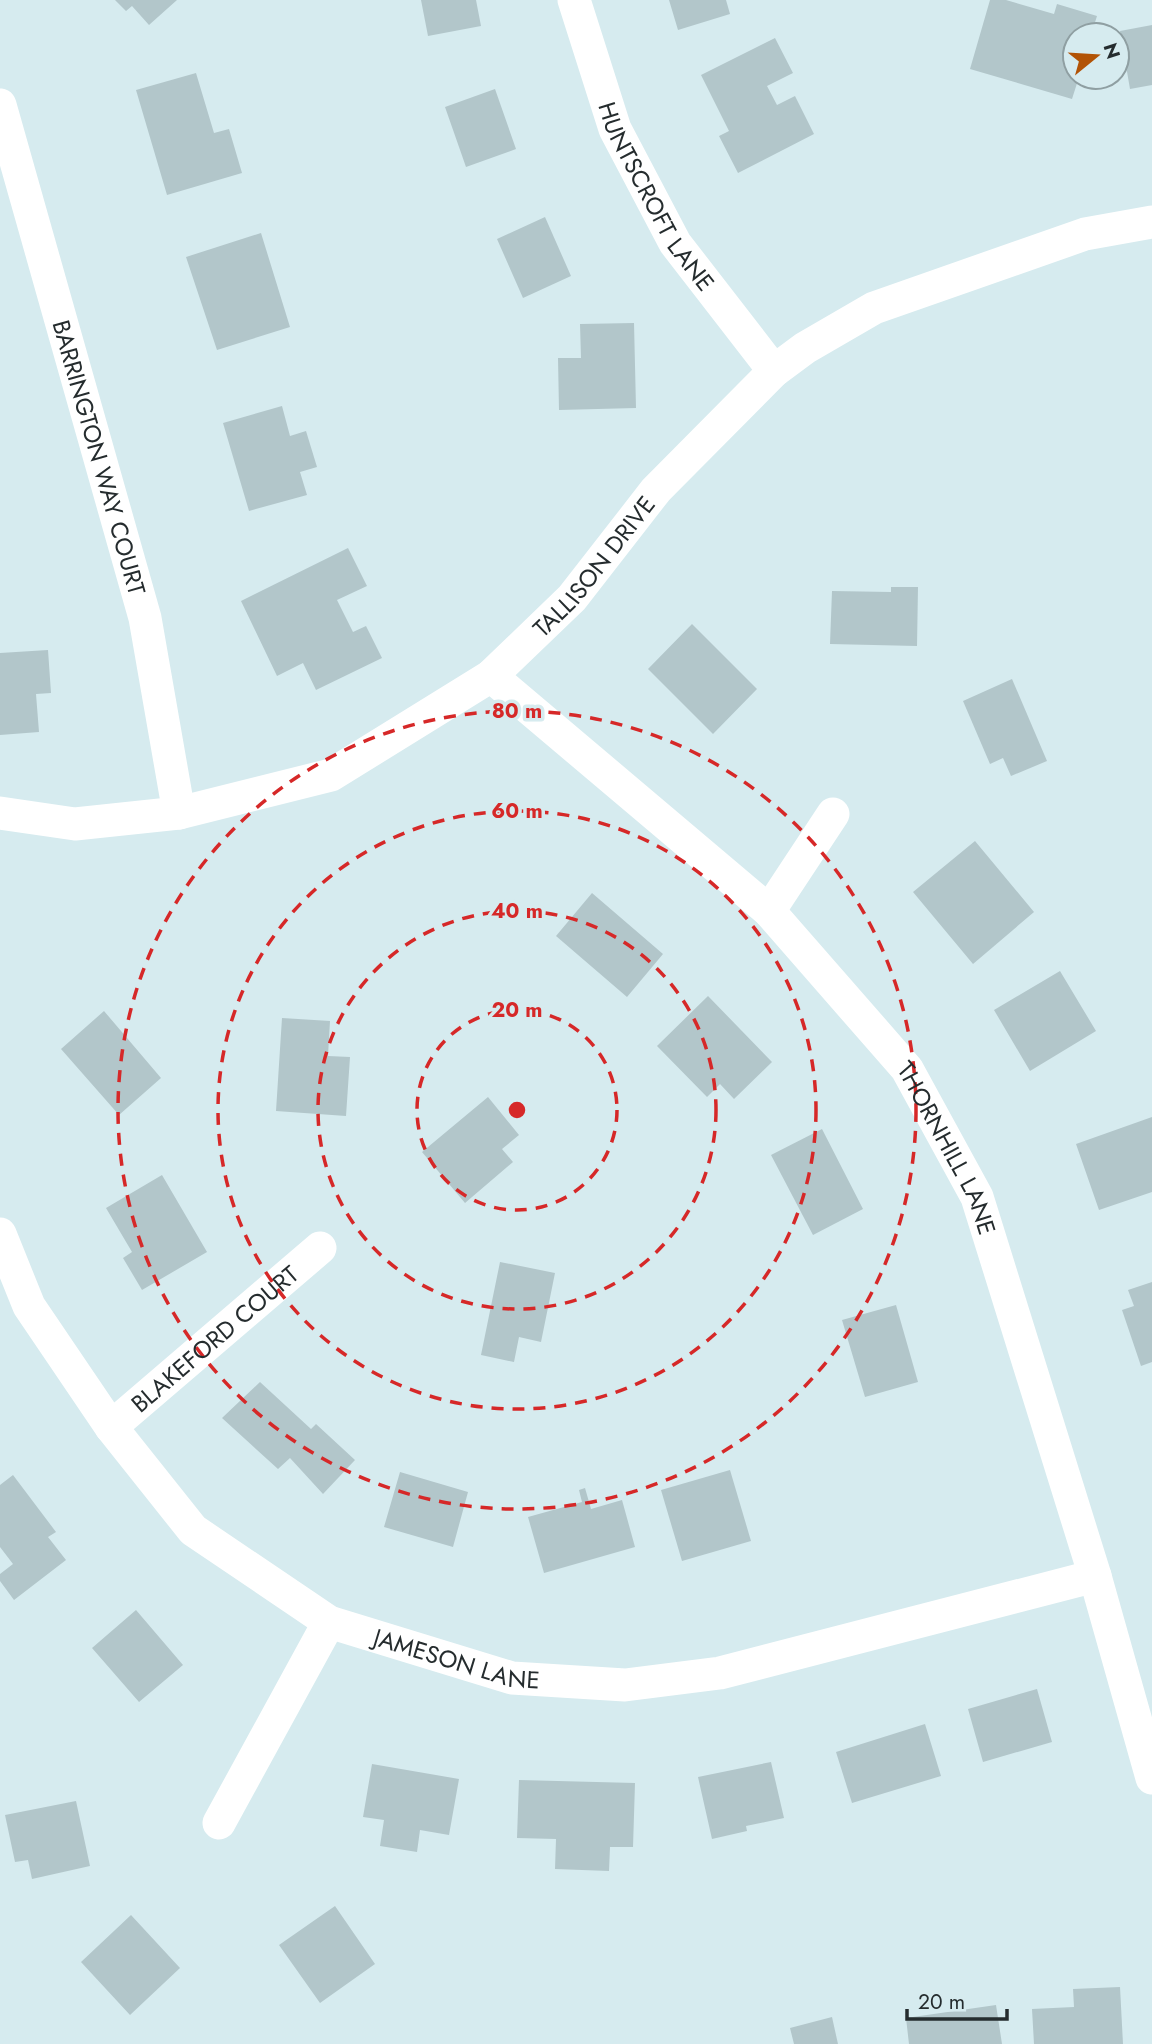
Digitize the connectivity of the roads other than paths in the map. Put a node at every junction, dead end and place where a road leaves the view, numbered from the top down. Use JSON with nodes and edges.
{"nodes":[{"id":1,"x":573,"y":0,"type":"edge"},
{"id":2,"x":0,"y":106,"type":"edge"},
{"id":3,"x":1152,"y":222,"type":"edge"},
{"id":4,"x":774,"y":371,"type":"junction"},
{"id":5,"x":491,"y":676,"type":"junction"},
{"id":6,"x":0,"y":813,"type":"edge"},
{"id":7,"x":179,"y":813,"type":"junction"},
{"id":8,"x":833,"y":814,"type":"dead end"},
{"id":9,"x":769,"y":911,"type":"junction"},
{"id":10,"x":0,"y":1234,"type":"edge"},
{"id":11,"x":320,"y":1248,"type":"dead end"},
{"id":12,"x":111,"y":1427,"type":"junction"},
{"id":13,"x":1095,"y":1576,"type":"junction"},
{"id":14,"x":329,"y":1622,"type":"junction"},
{"id":15,"x":1152,"y":1778,"type":"edge"},
{"id":16,"x":219,"y":1823,"type":"dead end"}],
"edges":[{"from":1,"to":4,"type":"street","name":"HUNTSCROFT LANE"},
{"from":2,"to":7,"type":"street","name":"BARRINGTON WAY COURT"},
{"from":3,"to":4,"type":"street","name":"TALLISON DRIVE"},
{"from":4,"to":5,"type":"street","name":"TALLISON DRIVE"},
{"from":5,"to":7,"type":"street","name":"TALLISON DRIVE"},
{"from":5,"to":9,"type":"street","name":"THORNHILL LANE"},
{"from":6,"to":7,"type":"street","name":"TALLISON DRIVE"},
{"from":8,"to":9,"type":"street"},
{"from":9,"to":13,"type":"street","name":"THORNHILL LANE"},
{"from":10,"to":12,"type":"street","name":"JAMESON LANE"},
{"from":11,"to":12,"type":"street","name":"BLAKEFORD COURT"},
{"from":12,"to":14,"type":"street","name":"JAMESON LANE"},
{"from":13,"to":14,"type":"street","name":"JAMESON LANE"},
{"from":13,"to":15,"type":"street","name":"THORNHILL LANE"},
{"from":14,"to":16,"type":"street"}]}
